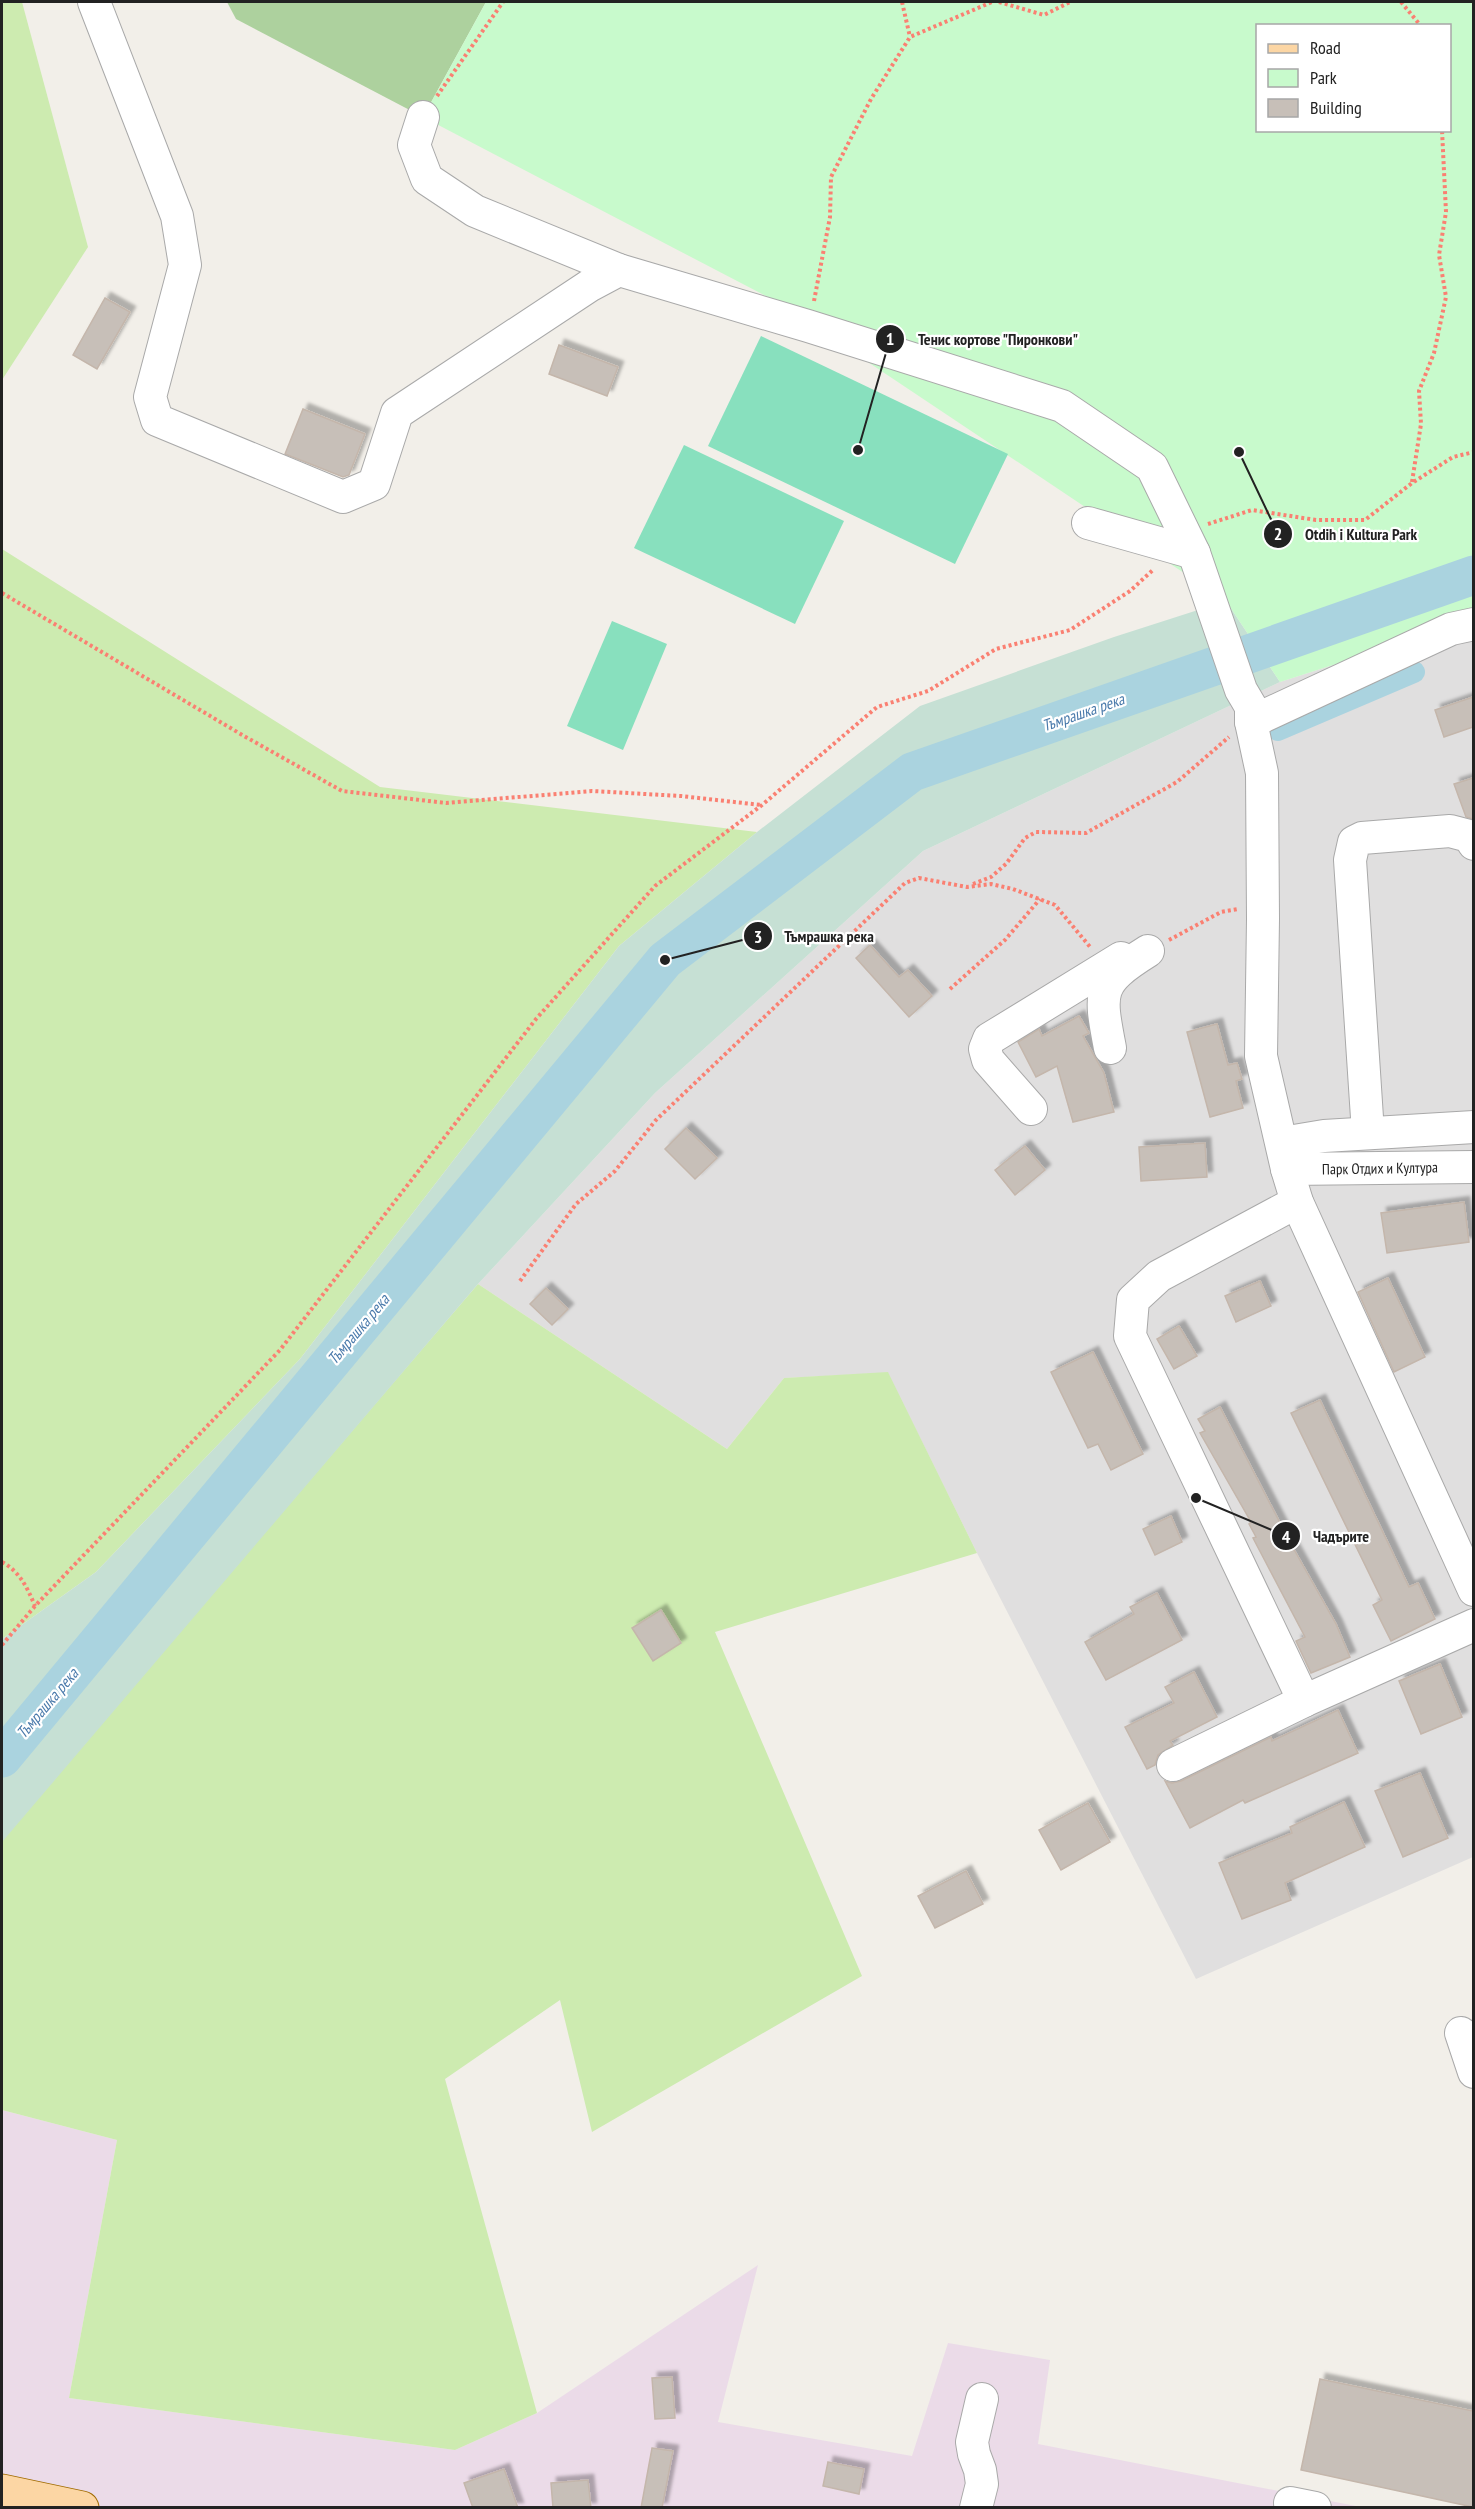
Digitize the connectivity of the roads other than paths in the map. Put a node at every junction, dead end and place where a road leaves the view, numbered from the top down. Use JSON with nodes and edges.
{"nodes":[{"id":1,"x":94,"y":2,"type":"edge"},
{"id":2,"x":423,"y":117,"type":"road end"},
{"id":3,"x":619,"y":270,"type":"junction"},
{"id":4,"x":1088,"y":523,"type":"dead end"},
{"id":5,"x":1184,"y":544,"type":"junction"},
{"id":6,"x":1473,"y":624,"type":"edge"},
{"id":7,"x":1251,"y":722,"type":"junction"},
{"id":8,"x":1473,"y":843,"type":"edge"},
{"id":9,"x":1110,"y":1048,"type":"dead end"},
{"id":10,"x":1031,"y":1109,"type":"dead end"},
{"id":11,"x":1473,"y":1127,"type":"edge"},
{"id":12,"x":1368,"y":1133,"type":"junction"},
{"id":13,"x":1284,"y":1156,"type":"junction"},
{"id":14,"x":1473,"y":1167,"type":"edge"},
{"id":15,"x":1297,"y":1202,"type":"junction"},
{"id":16,"x":1473,"y":1590,"type":"edge"},
{"id":17,"x":1473,"y":1625,"type":"edge"},
{"id":18,"x":1304,"y":1701,"type":"junction"},
{"id":19,"x":1173,"y":1765,"type":"dead end"},
{"id":20,"x":1461,"y":2033,"type":"dead end"},
{"id":21,"x":1473,"y":2072,"type":"edge"},
{"id":22,"x":982,"y":2399,"type":"dead end"},
{"id":23,"x":2,"y":2492,"type":"edge"},
{"id":24,"x":82,"y":2508,"type":"edge"},
{"id":25,"x":976,"y":2508,"type":"edge"}],
"edges":[{"from":1,"to":3,"type":"street"},
{"from":2,"to":3,"type":"street"},
{"from":3,"to":5,"type":"street"},
{"from":4,"to":5,"type":"street"},
{"from":5,"to":7,"type":"street"},
{"from":6,"to":7,"type":"street"},
{"from":7,"to":13,"type":"street"},
{"from":8,"to":12,"type":"street"},
{"from":9,"to":10,"type":"street"},
{"from":11,"to":12,"type":"street"},
{"from":12,"to":13,"type":"street"},
{"from":13,"to":14,"type":"street","name":"Парк Отдих и Култура"},
{"from":13,"to":15,"type":"street"},
{"from":15,"to":16,"type":"street"},
{"from":15,"to":18,"type":"street"},
{"from":17,"to":18,"type":"street"},
{"from":18,"to":19,"type":"street"},
{"from":20,"to":21,"type":"street"},
{"from":22,"to":25,"type":"street"},
{"from":23,"to":24,"type":"main road"}]}
